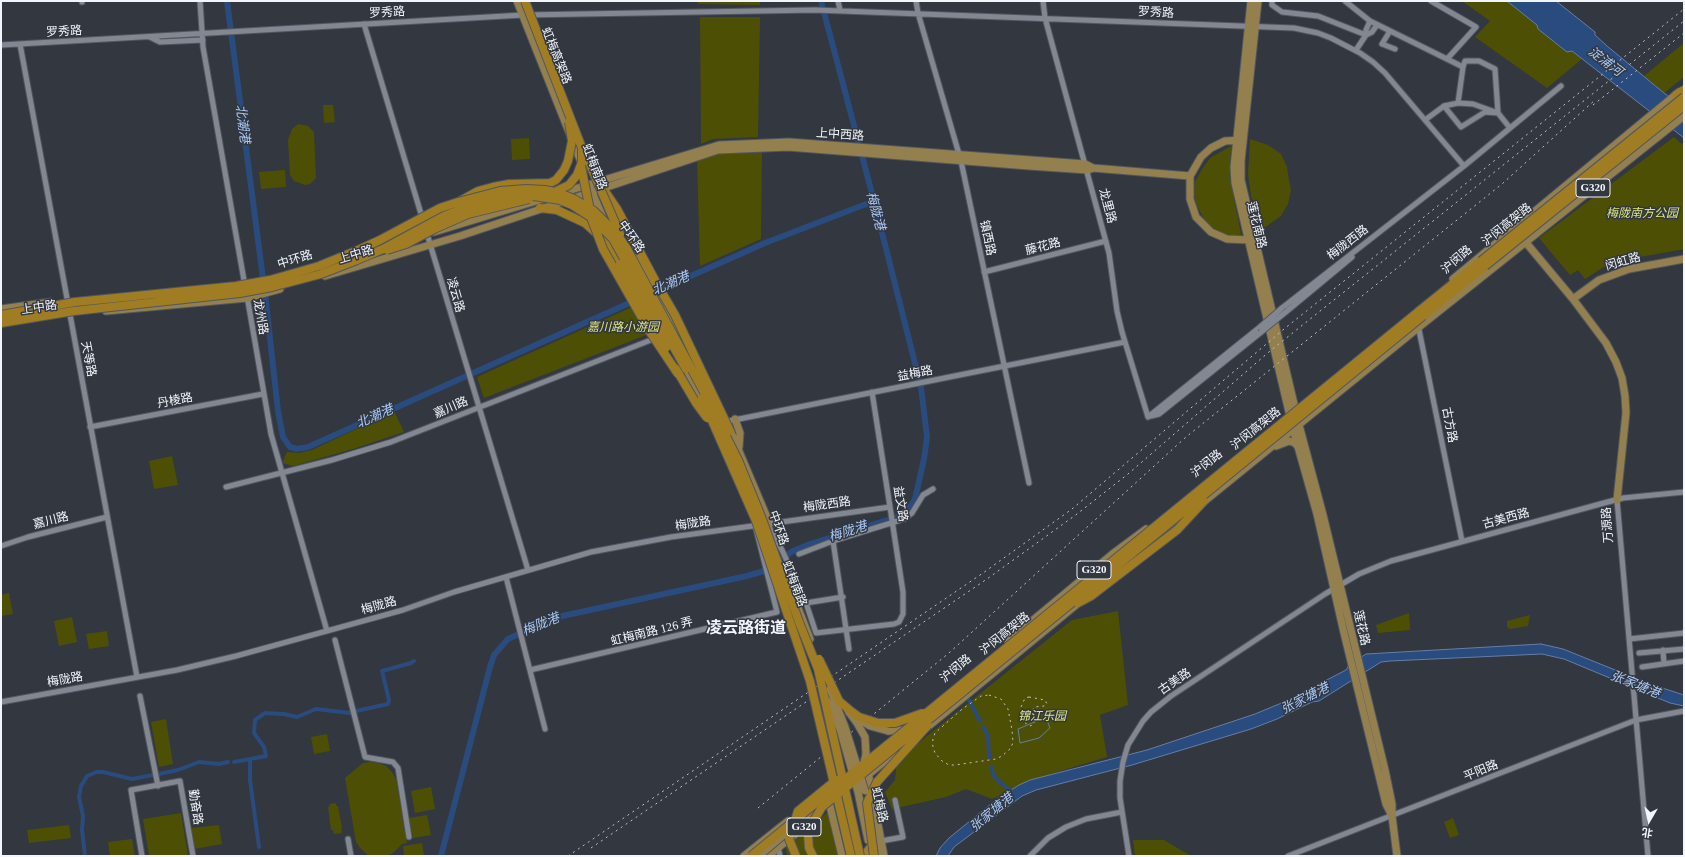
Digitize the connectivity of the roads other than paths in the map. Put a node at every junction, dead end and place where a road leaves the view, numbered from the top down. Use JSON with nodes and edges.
{"nodes":[{"id":1,"x":200,"y":1,"type":"edge"},
{"id":2,"x":517,"y":1,"type":"edge"},
{"id":3,"x":521,"y":1,"type":"edge"},
{"id":4,"x":524,"y":1,"type":"edge"},
{"id":5,"x":528,"y":1,"type":"edge"},
{"id":6,"x":838,"y":1,"type":"edge"},
{"id":7,"x":916,"y":1,"type":"edge"},
{"id":8,"x":1043,"y":1,"type":"edge"},
{"id":9,"x":1251,"y":1,"type":"edge"},
{"id":10,"x":1258,"y":1,"type":"edge"},
{"id":11,"x":1272,"y":1,"type":"edge"},
{"id":12,"x":1345,"y":1,"type":"edge"},
{"id":13,"x":1431,"y":1,"type":"edge"},
{"id":14,"x":840,"y":10,"type":"junction"},
{"id":15,"x":918,"y":14,"type":"junction"},
{"id":16,"x":523,"y":15,"type":"junction"},
{"id":17,"x":534,"y":15,"type":"junction"},
{"id":18,"x":1045,"y":18,"type":"junction"},
{"id":19,"x":1370,"y":21,"type":"junction"},
{"id":20,"x":364,"y":24,"type":"junction"},
{"id":21,"x":1378,"y":25,"type":"junction"},
{"id":22,"x":1252,"y":26,"type":"junction"},
{"id":23,"x":1390,"y":30,"type":"junction"},
{"id":24,"x":1366,"y":35,"type":"junction"},
{"id":25,"x":202,"y":37,"type":"junction"},
{"id":26,"x":20,"y":44,"type":"junction"},
{"id":27,"x":1,"y":45,"type":"edge"},
{"id":28,"x":1395,"y":49,"type":"dead end"},
{"id":29,"x":1356,"y":50,"type":"junction"},
{"id":30,"x":1447,"y":59,"type":"junction"},
{"id":31,"x":1463,"y":67,"type":"junction"},
{"id":32,"x":1561,"y":86,"type":"dead end"},
{"id":33,"x":1684,"y":89,"type":"edge"},
{"id":34,"x":1680,"y":96,"type":"edge"},
{"id":35,"x":1458,"y":103,"type":"junction"},
{"id":36,"x":1444,"y":106,"type":"junction"},
{"id":37,"x":1684,"y":106,"type":"edge"},
{"id":38,"x":1498,"y":113,"type":"junction"},
{"id":39,"x":1684,"y":116,"type":"edge"},
{"id":40,"x":570,"y":120,"type":"junction"},
{"id":41,"x":1425,"y":120,"type":"junction"},
{"id":42,"x":1510,"y":128,"type":"junction"},
{"id":43,"x":580,"y":140,"type":"junction"},
{"id":44,"x":1240,"y":140,"type":"junction"},
{"id":45,"x":960,"y":158,"type":"junction"},
{"id":46,"x":1464,"y":166,"type":"junction"},
{"id":47,"x":1089,"y":167,"type":"junction"},
{"id":48,"x":1190,"y":176,"type":"junction"},
{"id":49,"x":601,"y":184,"type":"junction"},
{"id":50,"x":590,"y":188,"type":"junction"},
{"id":51,"x":458,"y":202,"type":"junction"},
{"id":52,"x":540,"y":208,"type":"junction"},
{"id":53,"x":607,"y":226,"type":"junction"},
{"id":54,"x":1512,"y":230,"type":"junction"},
{"id":55,"x":427,"y":234,"type":"junction"},
{"id":56,"x":1249,"y":240,"type":"junction"},
{"id":57,"x":1106,"y":241,"type":"junction"},
{"id":58,"x":1526,"y":242,"type":"junction"},
{"id":59,"x":430,"y":245,"type":"junction"},
{"id":60,"x":627,"y":249,"type":"junction"},
{"id":61,"x":368,"y":255,"type":"junction"},
{"id":62,"x":615,"y":255,"type":"junction"},
{"id":63,"x":1684,"y":259,"type":"edge"},
{"id":64,"x":984,"y":272,"type":"junction"},
{"id":65,"x":244,"y":281,"type":"junction"},
{"id":66,"x":653,"y":285,"type":"junction"},
{"id":67,"x":247,"y":298,"type":"junction"},
{"id":68,"x":1573,"y":299,"type":"junction"},
{"id":69,"x":67,"y":300,"type":"junction"},
{"id":70,"x":1,"y":309,"type":"edge"},
{"id":71,"x":1284,"y":309,"type":"junction"},
{"id":72,"x":1,"y":315,"type":"edge"},
{"id":73,"x":70,"y":315,"type":"junction"},
{"id":74,"x":1411,"y":315,"type":"junction"},
{"id":75,"x":1,"y":324,"type":"edge"},
{"id":76,"x":1419,"y":327,"type":"junction"},
{"id":77,"x":674,"y":330,"type":"junction"},
{"id":78,"x":663,"y":339,"type":"junction"},
{"id":79,"x":653,"y":340,"type":"joint"},
{"id":80,"x":1125,"y":342,"type":"junction"},
{"id":81,"x":690,"y":354,"type":"junction"},
{"id":82,"x":691,"y":364,"type":"junction"},
{"id":83,"x":1004,"y":366,"type":"junction"},
{"id":84,"x":678,"y":374,"type":"junction"},
{"id":85,"x":704,"y":390,"type":"junction"},
{"id":86,"x":872,"y":392,"type":"junction"},
{"id":87,"x":263,"y":394,"type":"junction"},
{"id":88,"x":713,"y":399,"type":"junction"},
{"id":89,"x":480,"y":407,"type":"junction"},
{"id":90,"x":1293,"y":410,"type":"junction"},
{"id":91,"x":1148,"y":417,"type":"junction"},
{"id":92,"x":735,"y":419,"type":"junction"},
{"id":93,"x":718,"y":424,"type":"junction"},
{"id":94,"x":90,"y":427,"type":"junction"},
{"id":95,"x":1296,"y":427,"type":"junction"},
{"id":96,"x":739,"y":447,"type":"junction"},
{"id":97,"x":1272,"y":447,"type":"junction"},
{"id":98,"x":1302,"y":447,"type":"junction"},
{"id":99,"x":738,"y":460,"type":"junction"},
{"id":100,"x":282,"y":473,"type":"junction"},
{"id":101,"x":750,"y":476,"type":"junction"},
{"id":102,"x":1029,"y":483,"type":"dead end"},
{"id":103,"x":747,"y":486,"type":"junction"},
{"id":104,"x":226,"y":487,"type":"dead end"},
{"id":105,"x":933,"y":489,"type":"dead end"},
{"id":106,"x":1684,"y":492,"type":"edge"},
{"id":107,"x":743,"y":494,"type":"junction"},
{"id":108,"x":1617,"y":500,"type":"junction"},
{"id":109,"x":1204,"y":501,"type":"junction"},
{"id":110,"x":890,"y":507,"type":"junction"},
{"id":111,"x":107,"y":517,"type":"junction"},
{"id":112,"x":893,"y":523,"type":"junction"},
{"id":113,"x":761,"y":525,"type":"junction"},
{"id":114,"x":833,"y":541,"type":"junction"},
{"id":115,"x":1462,"y":541,"type":"junction"},
{"id":116,"x":1,"y":546,"type":"edge"},
{"id":117,"x":780,"y":553,"type":"junction"},
{"id":118,"x":799,"y":554,"type":"dead end"},
{"id":119,"x":528,"y":570,"type":"junction"},
{"id":120,"x":506,"y":577,"type":"junction"},
{"id":121,"x":1336,"y":587,"type":"junction"},
{"id":122,"x":842,"y":597,"type":"junction"},
{"id":123,"x":806,"y":603,"type":"junction"},
{"id":124,"x":1063,"y":611,"type":"junction"},
{"id":125,"x":799,"y":622,"type":"junction"},
{"id":126,"x":847,"y":629,"type":"junction"},
{"id":127,"x":327,"y":631,"type":"junction"},
{"id":128,"x":1684,"y":633,"type":"edge"},
{"id":129,"x":1629,"y":639,"type":"junction"},
{"id":130,"x":335,"y":640,"type":"dead end"},
{"id":131,"x":1684,"y":648,"type":"edge"},
{"id":132,"x":849,"y":649,"type":"dead end"},
{"id":133,"x":1663,"y":650,"type":"junction"},
{"id":134,"x":1639,"y":653,"type":"dead end"},
{"id":135,"x":818,"y":659,"type":"junction"},
{"id":136,"x":1684,"y":661,"type":"edge"},
{"id":137,"x":1664,"y":664,"type":"junction"},
{"id":138,"x":1642,"y":667,"type":"dead end"},
{"id":139,"x":530,"y":670,"type":"junction"},
{"id":140,"x":814,"y":670,"type":"junction"},
{"id":141,"x":137,"y":677,"type":"junction"},
{"id":142,"x":980,"y":684,"type":"junction"},
{"id":143,"x":140,"y":696,"type":"dead end"},
{"id":144,"x":1,"y":702,"type":"edge"},
{"id":145,"x":946,"y":702,"type":"junction"},
{"id":146,"x":1684,"y":711,"type":"edge"},
{"id":147,"x":849,"y":713,"type":"junction"},
{"id":148,"x":925,"y":713,"type":"junction"},
{"id":149,"x":1636,"y":720,"type":"junction"},
{"id":150,"x":545,"y":729,"type":"dead end"},
{"id":151,"x":901,"y":730,"type":"junction"},
{"id":152,"x":866,"y":759,"type":"junction"},
{"id":153,"x":852,"y":760,"type":"junction"},
{"id":154,"x":865,"y":773,"type":"junction"},
{"id":155,"x":158,"y":786,"type":"junction"},
{"id":156,"x":826,"y":790,"type":"junction"},
{"id":157,"x":895,"y":800,"type":"dead end"},
{"id":158,"x":826,"y":806,"type":"junction"},
{"id":159,"x":1122,"y":812,"type":"junction"},
{"id":160,"x":1392,"y":816,"type":"junction"},
{"id":161,"x":410,"y":837,"type":"dead end"},
{"id":162,"x":348,"y":840,"type":"dead end"},
{"id":163,"x":881,"y":841,"type":"junction"},
{"id":164,"x":778,"y":847,"type":"junction"},
{"id":165,"x":872,"y":853,"type":"edge"},
{"id":166,"x":142,"y":856,"type":"edge"},
{"id":167,"x":193,"y":856,"type":"edge"},
{"id":168,"x":351,"y":856,"type":"edge"},
{"id":169,"x":744,"y":856,"type":"edge"},
{"id":170,"x":752,"y":856,"type":"edge"},
{"id":171,"x":759,"y":856,"type":"edge"},
{"id":172,"x":768,"y":856,"type":"edge"},
{"id":173,"x":780,"y":856,"type":"edge"},
{"id":174,"x":796,"y":856,"type":"edge"},
{"id":175,"x":813,"y":856,"type":"edge"},
{"id":176,"x":842,"y":856,"type":"edge"},
{"id":177,"x":851,"y":856,"type":"edge"},
{"id":178,"x":860,"y":856,"type":"edge"},
{"id":179,"x":864,"y":856,"type":"edge"},
{"id":180,"x":879,"y":856,"type":"edge"},
{"id":181,"x":884,"y":856,"type":"edge"},
{"id":182,"x":1030,"y":856,"type":"edge"},
{"id":183,"x":1128,"y":856,"type":"edge"},
{"id":184,"x":1289,"y":856,"type":"edge"},
{"id":185,"x":1397,"y":856,"type":"edge"},
{"id":186,"x":1648,"y":856,"type":"edge"}],
"edges":[{"from":1,"to":25,"type":"street","name":"龙州路"},
{"from":2,"to":16,"type":"main road","name":"虹梅南路"},
{"from":3,"to":40,"type":"highway","name":"虹梅高架路"},
{"from":4,"to":40,"type":"highway","name":"虹梅高架路","bridge":true},
{"from":5,"to":17,"type":"main road","name":"虹梅南路"},
{"from":6,"to":14,"type":"street"},
{"from":7,"to":15,"type":"street","name":"镇西路"},
{"from":8,"to":18,"type":"street","name":"龙里路"},
{"from":9,"to":22,"type":"main road","name":"莲花南路"},
{"from":10,"to":22,"type":"main road","name":"莲花南路"},
{"from":11,"to":24,"type":"street"},
{"from":12,"to":19,"type":"street"},
{"from":13,"to":30,"type":"street"},
{"from":14,"to":15,"type":"street","name":"罗秀路"},
{"from":14,"to":17,"type":"street","name":"罗秀路"},
{"from":15,"to":18,"type":"street","name":"罗秀路"},
{"from":15,"to":45,"type":"street","name":"镇西路"},
{"from":16,"to":17,"type":"street","name":"罗秀路"},
{"from":16,"to":20,"type":"street","name":"罗秀路"},
{"from":16,"to":50,"type":"main road","name":"虹梅南路"},
{"from":17,"to":49,"type":"main road","name":"虹梅南路"},
{"from":18,"to":22,"type":"street","name":"罗秀路"},
{"from":18,"to":47,"type":"street","name":"龙里路"},
{"from":19,"to":21,"type":"street"},
{"from":19,"to":24,"type":"street"},
{"from":20,"to":25,"type":"street","name":"罗秀路"},
{"from":20,"to":55,"type":"street","name":"凌云路"},
{"from":21,"to":23,"type":"street"},
{"from":21,"to":24,"type":"street"},
{"from":22,"to":29,"type":"street","name":"罗秀路"},
{"from":22,"to":44,"type":"main road","name":"莲花南路"},
{"from":23,"to":28,"type":"street"},
{"from":23,"to":30,"type":"street"},
{"from":24,"to":29,"type":"street"},
{"from":25,"to":26,"type":"street","name":"罗秀路"},
{"from":25,"to":65,"type":"street","name":"龙州路"},
{"from":26,"to":27,"type":"street","name":"罗秀路"},
{"from":26,"to":69,"type":"street","name":"天等路"},
{"from":29,"to":41,"type":"street","name":"罗秀路"},
{"from":30,"to":31,"type":"street"},
{"from":31,"to":35,"type":"street"},
{"from":31,"to":38,"type":"street"},
{"from":32,"to":42,"type":"street","name":"梅陇西路"},
{"from":33,"to":34,"type":"highway","name":"沪闵路","number":"G320"},
{"from":34,"to":54,"type":"main road","name":"沪闵路","number":"G320"},
{"from":34,"to":145,"type":"highway","name":"沪闵高架路","bridge":true},
{"from":35,"to":36,"type":"street"},
{"from":35,"to":38,"type":"street"},
{"from":36,"to":38,"type":"street"},
{"from":36,"to":41,"type":"street"},
{"from":37,"to":124,"type":"highway","name":"沪闵高架路","bridge":true},
{"from":38,"to":42,"type":"street"},
{"from":39,"to":58,"type":"main road","name":"沪闵路","number":"G320"},
{"from":40,"to":43,"type":"highway","bridge":true},
{"from":40,"to":51,"type":"highway","bridge":true},
{"from":40,"to":84,"type":"highway","bridge":true},
{"from":41,"to":46,"type":"street","name":"罗秀路"},
{"from":42,"to":46,"type":"street","name":"梅陇西路"},
{"from":43,"to":60,"type":"highway","bridge":true},
{"from":43,"to":61,"type":"highway","bridge":true},
{"from":44,"to":48,"type":"main road"},
{"from":44,"to":56,"type":"main road","name":"莲花南路"},
{"from":44,"to":90,"type":"main road","name":"莲花南路"},
{"from":45,"to":47,"type":"main road","name":"上中西路"},
{"from":45,"to":49,"type":"main road","name":"上中西路"},
{"from":45,"to":64,"type":"street","name":"镇西路"},
{"from":46,"to":71,"type":"street","name":"梅陇西路"},
{"from":47,"to":48,"type":"main road","name":"上中西路"},
{"from":47,"to":57,"type":"street","name":"龙里路"},
{"from":48,"to":56,"type":"main road"},
{"from":49,"to":50,"type":"main road","name":"上中西路"},
{"from":49,"to":66,"type":"highway"},
{"from":49,"to":66,"type":"main road","name":"虹梅南路"},
{"from":50,"to":52,"type":"main road","name":"上中路"},
{"from":50,"to":53,"type":"main road","name":"虹梅南路"},
{"from":50,"to":55,"type":"main road","name":"上中路"},
{"from":51,"to":60,"type":"highway","name":"中环路","bridge":true},
{"from":51,"to":72,"type":"highway","name":"中环路","bridge":true},
{"from":52,"to":59,"type":"main road","name":"上中路"},
{"from":52,"to":62,"type":"highway"},
{"from":53,"to":62,"type":"highway"},
{"from":53,"to":78,"type":"main road","name":"虹梅南路","bridge":true},
{"from":54,"to":58,"type":"main road","name":"万源路"},
{"from":54,"to":74,"type":"main road","name":"沪闵路","number":"G320"},
{"from":55,"to":59,"type":"street","name":"凌云路"},
{"from":55,"to":65,"type":"main road","name":"上中路"},
{"from":56,"to":90,"type":"main road","name":"莲花南路"},
{"from":57,"to":64,"type":"street","name":"藤花路"},
{"from":57,"to":80,"type":"street","name":"龙里路"},
{"from":58,"to":68,"type":"main road","name":"万源路"},
{"from":58,"to":76,"type":"main road","name":"沪闵路","number":"G320"},
{"from":59,"to":67,"type":"main road","name":"上中路"},
{"from":59,"to":89,"type":"street","name":"凌云路"},
{"from":60,"to":99,"type":"highway","name":"中环路","bridge":true},
{"from":61,"to":75,"type":"highway","name":"中环路","bridge":true},
{"from":61,"to":93,"type":"highway","name":"中环路","bridge":true},
{"from":62,"to":84,"type":"highway","bridge":true},
{"from":63,"to":68,"type":"main road","name":"闵虹路"},
{"from":64,"to":83,"type":"street","name":"镇西路"},
{"from":65,"to":67,"type":"street","name":"龙州路"},
{"from":65,"to":69,"type":"main road","name":"上中路"},
{"from":66,"to":77,"type":"main road","name":"虹梅南路","bridge":true},
{"from":66,"to":99,"type":"highway","bridge":true},
{"from":67,"to":73,"type":"main road","name":"上中路"},
{"from":67,"to":87,"type":"street","name":"龙州路"},
{"from":68,"to":108,"type":"main road","name":"万源路"},
{"from":69,"to":70,"type":"main road","name":"上中路"},
{"from":69,"to":73,"type":"street","name":"天等路"},
{"from":71,"to":91,"type":"street","name":"梅陇西路","bridge":true},
{"from":71,"to":91,"type":"street","bridge":true},
{"from":73,"to":75,"type":"main road","name":"上中路"},
{"from":73,"to":94,"type":"street","name":"天等路"},
{"from":74,"to":76,"type":"street","name":"古方路"},
{"from":74,"to":90,"type":"main road","name":"沪闵路","number":"G320"},
{"from":76,"to":95,"type":"main road","name":"沪闵路","number":"G320"},
{"from":76,"to":115,"type":"street","name":"古方路"},
{"from":77,"to":78,"type":"street"},
{"from":77,"to":81,"type":"main road","name":"虹梅南路"},
{"from":77,"to":82,"type":"main road","name":"虹梅南路"},
{"from":78,"to":79,"type":"main road"},
{"from":78,"to":93,"type":"main road","name":"虹梅南路"},
{"from":79,"to":89,"type":"street","name":"嘉川路"},
{"from":80,"to":83,"type":"street","name":"益梅路"},
{"from":80,"to":91,"type":"street","name":"龙里路"},
{"from":81,"to":82,"type":"main road"},
{"from":81,"to":88,"type":"main road","name":"虹梅南路"},
{"from":82,"to":85,"type":"main road","name":"虹梅南路"},
{"from":83,"to":86,"type":"street","name":"益梅路"},
{"from":83,"to":102,"type":"street","name":"镇西路"},
{"from":84,"to":93,"type":"highway","bridge":true},
{"from":85,"to":88,"type":"main road"},
{"from":85,"to":93,"type":"main road","name":"虹梅南路"},
{"from":86,"to":92,"type":"street","name":"益梅路"},
{"from":86,"to":110,"type":"street","name":"益文路"},
{"from":87,"to":94,"type":"street","name":"丹棱路"},
{"from":87,"to":100,"type":"street","name":"龙州路"},
{"from":88,"to":93,"type":"main road","name":"虹梅南路"},
{"from":89,"to":100,"type":"street","name":"嘉川路"},
{"from":89,"to":119,"type":"street","name":"凌云路"},
{"from":90,"to":95,"type":"main road","name":"莲花南路"},
{"from":90,"to":151,"type":"main road","name":"沪闵路","number":"G320"},
{"from":92,"to":93,"type":"street","name":"益梅路"},
{"from":92,"to":96,"type":"main road"},
{"from":93,"to":96,"type":"main road","name":"虹梅南路"},
{"from":93,"to":103,"type":"main road","name":"虹梅南路"},
{"from":93,"to":107,"type":"main road","name":"虹梅南路"},
{"from":93,"to":177,"type":"highway","name":"中环路","bridge":true},
{"from":94,"to":111,"type":"street","name":"天等路"},
{"from":95,"to":97,"type":"main road","name":"沪闵路","number":"G320"},
{"from":95,"to":98,"type":"main road","name":"莲花南路"},
{"from":96,"to":101,"type":"main road","name":"虹梅南路"},
{"from":97,"to":98,"type":"main road"},
{"from":97,"to":109,"type":"main road","name":"沪闵路","number":"G320"},
{"from":98,"to":121,"type":"main road","name":"莲花路"},
{"from":99,"to":125,"type":"highway","name":"中环路","bridge":true},
{"from":100,"to":104,"type":"street","name":"嘉川路"},
{"from":100,"to":127,"type":"street","name":"龙州路"},
{"from":101,"to":103,"type":"main road"},
{"from":101,"to":113,"type":"main road","name":"虹梅南路"},
{"from":103,"to":107,"type":"main road"},
{"from":103,"to":113,"type":"main road","name":"虹梅南路"},
{"from":105,"to":112,"type":"street"},
{"from":106,"to":108,"type":"street","name":"古美西路"},
{"from":107,"to":113,"type":"main road","name":"虹梅南路"},
{"from":108,"to":115,"type":"street","name":"古美西路"},
{"from":108,"to":129,"type":"street","name":"万源路"},
{"from":109,"to":124,"type":"highway","bridge":true},
{"from":109,"to":142,"type":"main road","name":"沪闵路","number":"G320"},
{"from":110,"to":112,"type":"street","name":"益文路"},
{"from":110,"to":113,"type":"street","name":"梅陇西路"},
{"from":111,"to":116,"type":"street","name":"嘉川路"},
{"from":111,"to":141,"type":"street","name":"天等路"},
{"from":112,"to":114,"type":"street"},
{"from":112,"to":126,"type":"street","name":"益文路"},
{"from":113,"to":117,"type":"main road","name":"虹梅南路"},
{"from":113,"to":119,"type":"street","name":"梅陇路"},
{"from":113,"to":139,"type":"street","name":"虹梅南路 126 弄"},
{"from":113,"to":140,"type":"main road","name":"虹梅南路","bridge":true},
{"from":114,"to":118,"type":"street"},
{"from":114,"to":122,"type":"street"},
{"from":115,"to":121,"type":"street","name":"古美西路"},
{"from":117,"to":123,"type":"street"},
{"from":117,"to":135,"type":"main road","name":"虹梅南路","bridge":true},
{"from":119,"to":120,"type":"street","name":"梅陇路"},
{"from":120,"to":127,"type":"street","name":"梅陇路"},
{"from":120,"to":139,"type":"street"},
{"from":121,"to":159,"type":"street","name":"古美路"},
{"from":121,"to":160,"type":"main road","name":"莲花路"},
{"from":122,"to":123,"type":"street"},
{"from":122,"to":126,"type":"street"},
{"from":123,"to":126,"type":"street"},
{"from":124,"to":145,"type":"highway","name":"沪闵高架路","bridge":true},
{"from":125,"to":148,"type":"highway","bridge":true},
{"from":125,"to":178,"type":"highway","name":"中环路","bridge":true},
{"from":126,"to":132,"type":"street"},
{"from":127,"to":141,"type":"street","name":"梅陇路"},
{"from":128,"to":129,"type":"street"},
{"from":129,"to":149,"type":"street","name":"万源路"},
{"from":130,"to":161,"type":"street"},
{"from":131,"to":133,"type":"street"},
{"from":133,"to":134,"type":"street"},
{"from":133,"to":137,"type":"street"},
{"from":135,"to":147,"type":"main road","bridge":true},
{"from":135,"to":153,"type":"main road","name":"虹梅南路","bridge":true},
{"from":136,"to":137,"type":"street"},
{"from":137,"to":138,"type":"street"},
{"from":139,"to":150,"type":"street"},
{"from":140,"to":153,"type":"main road","name":"虹梅南路","bridge":true},
{"from":140,"to":170,"type":"main road","bridge":true},
{"from":141,"to":144,"type":"street","name":"梅陇路"},
{"from":142,"to":145,"type":"main road","name":"沪闵路"},
{"from":142,"to":154,"type":"main road","name":"沪闵路","number":"G320"},
{"from":143,"to":155,"type":"street"},
{"from":145,"to":148,"type":"highway","bridge":true},
{"from":145,"to":154,"type":"main road","name":"沪闵路","bridge":true},
{"from":145,"to":158,"type":"highway","name":"沪闵高架路","bridge":true},
{"from":145,"to":165,"type":"highway","bridge":true},
{"from":145,"to":170,"type":"highway","name":"沪闵高架路","bridge":true},
{"from":146,"to":149,"type":"street","name":"平阳路"},
{"from":147,"to":151,"type":"main road","bridge":true},
{"from":147,"to":154,"type":"main road","bridge":true},
{"from":148,"to":174,"type":"highway","bridge":true},
{"from":149,"to":160,"type":"street","name":"平阳路"},
{"from":149,"to":186,"type":"street","name":"万源路"},
{"from":151,"to":152,"type":"main road","name":"沪闵路","number":"G320"},
{"from":152,"to":154,"type":"main road","name":"虹梅路"},
{"from":152,"to":156,"type":"main road","name":"沪闵路","number":"G320"},
{"from":153,"to":165,"type":"main road","name":"虹梅路","bridge":true},
{"from":153,"to":180,"type":"main road","name":"虹梅路","bridge":true},
{"from":154,"to":158,"type":"main road","name":"沪闵路","number":"G320"},
{"from":154,"to":163,"type":"main road","name":"虹梅路"},
{"from":154,"to":171,"type":"main road","name":"沪闵路","bridge":true},
{"from":155,"to":166,"type":"street","name":"勤奋路"},
{"from":155,"to":167,"type":"street","name":"勤奋路"},
{"from":156,"to":158,"type":"main road"},
{"from":156,"to":169,"type":"main road","name":"沪闵路","number":"G320"},
{"from":157,"to":163,"type":"street"},
{"from":158,"to":164,"type":"main road","name":"沪闵路","number":"G320"},
{"from":158,"to":171,"type":"highway","name":"沪闵高架路","bridge":true},
{"from":158,"to":175,"type":"highway","bridge":true},
{"from":158,"to":176,"type":"main road"},
{"from":159,"to":182,"type":"street"},
{"from":159,"to":183,"type":"street","name":"古美路"},
{"from":160,"to":184,"type":"street","name":"平阳路"},
{"from":160,"to":185,"type":"main road","name":"莲花路"},
{"from":162,"to":168,"type":"street"},
{"from":163,"to":181,"type":"main road","name":"虹梅路"},
{"from":164,"to":172,"type":"main road","name":"沪闵路","number":"G320"},
{"from":164,"to":173,"type":"street"},
{"from":165,"to":179,"type":"highway"}]}
